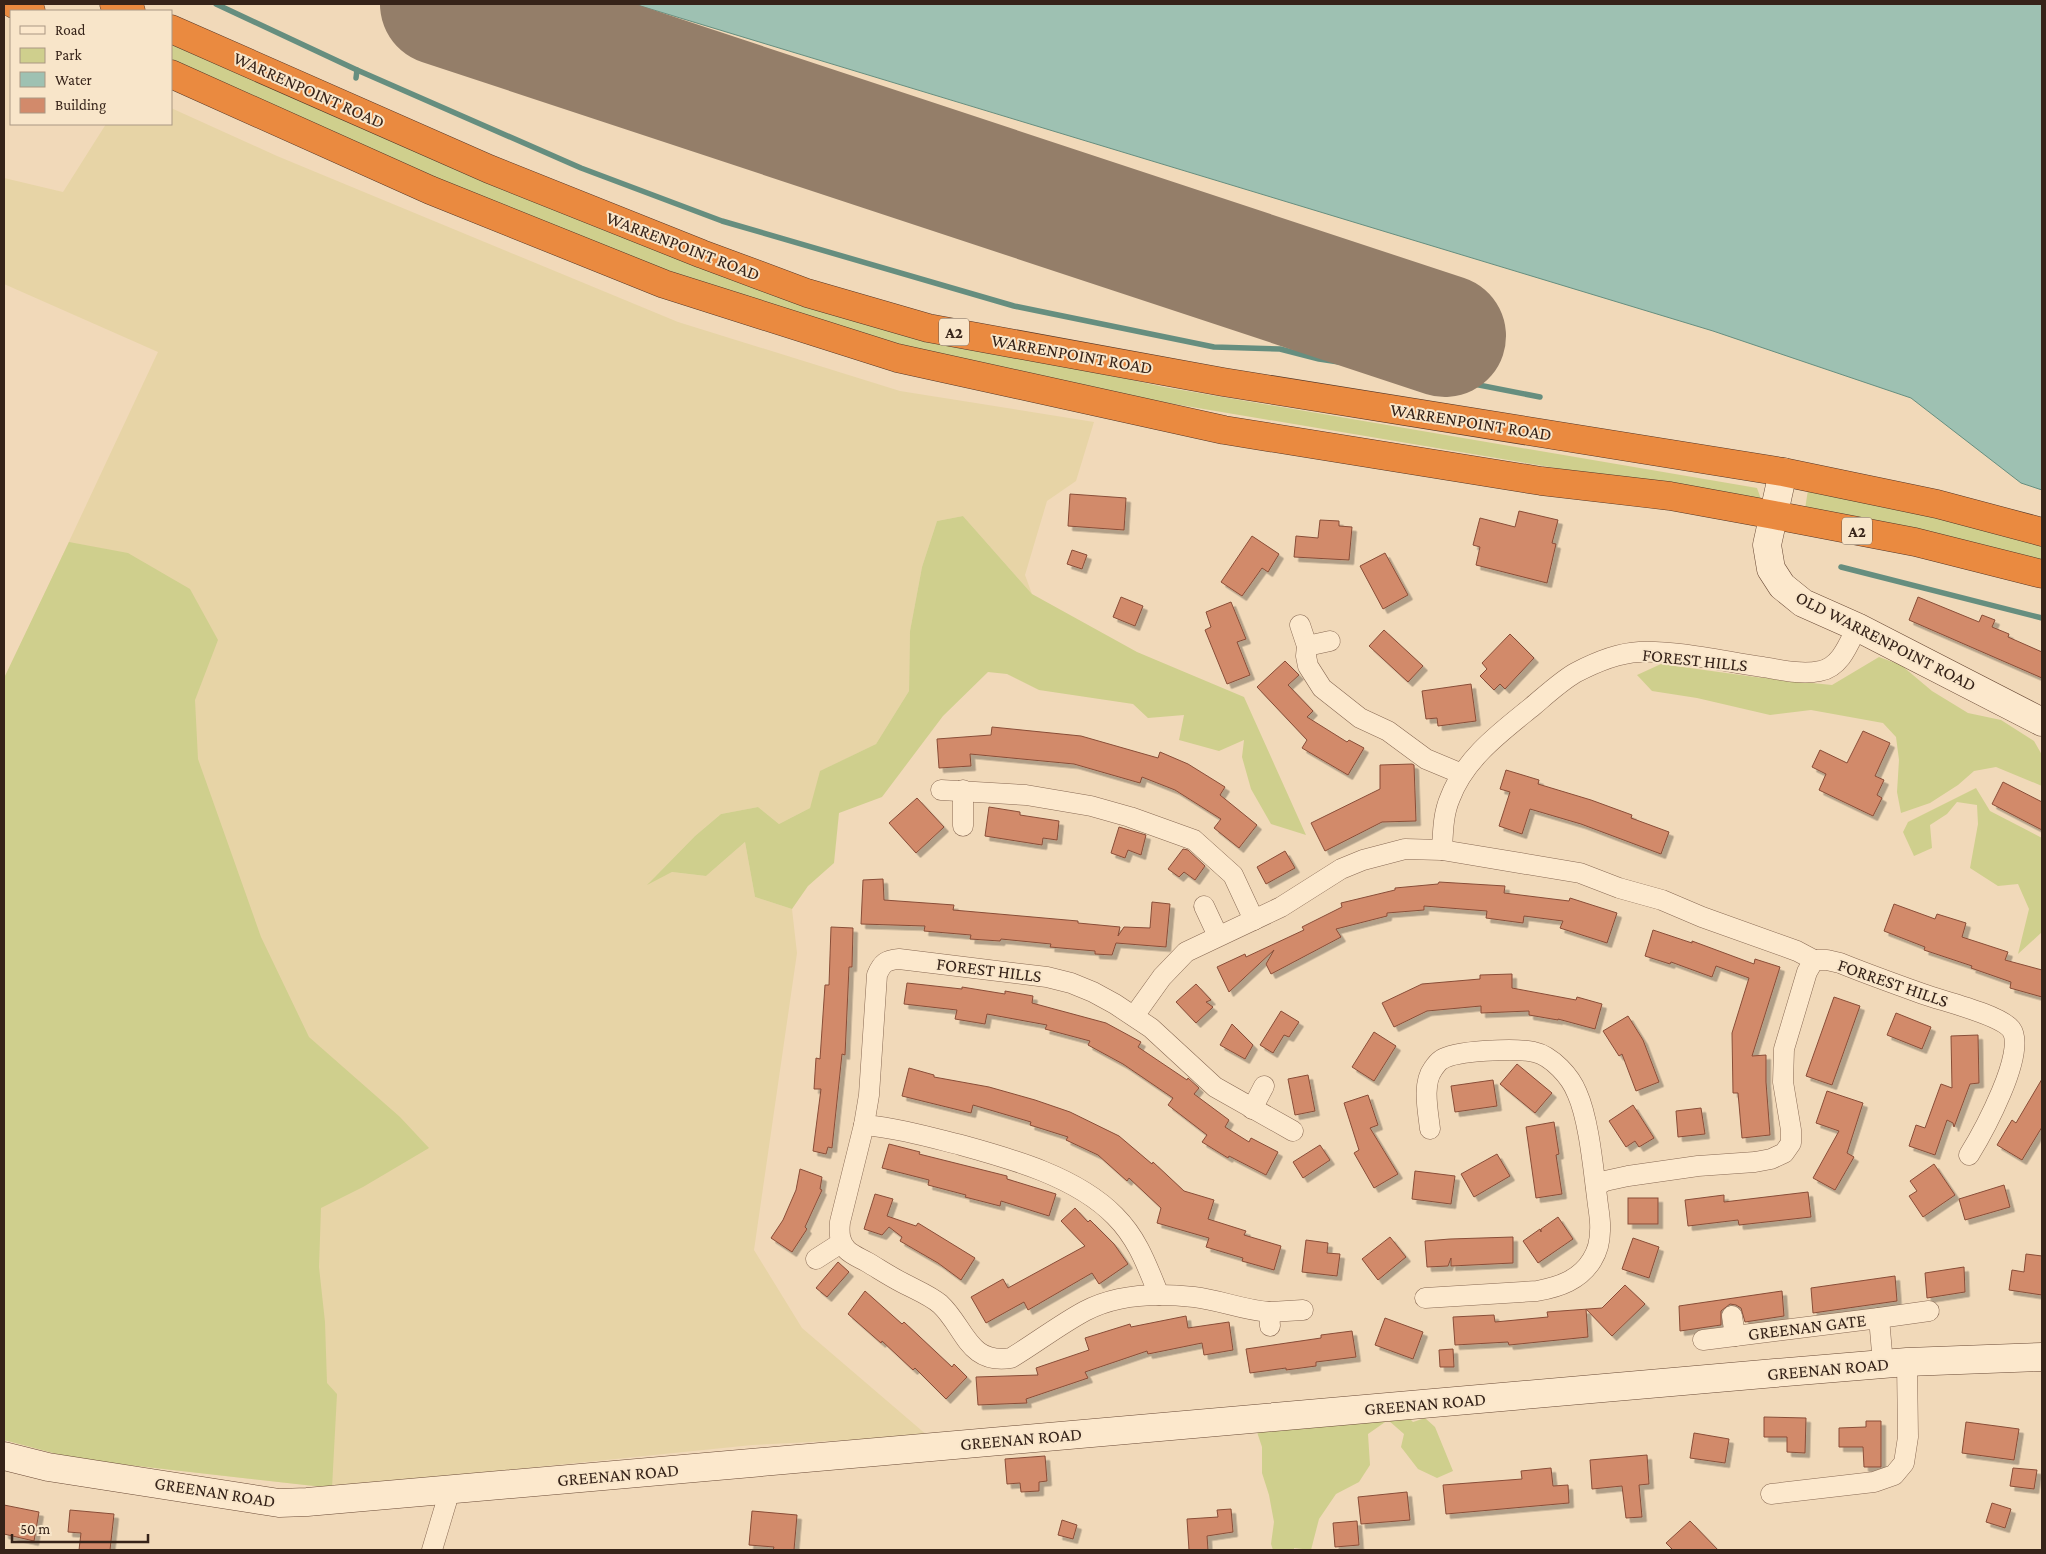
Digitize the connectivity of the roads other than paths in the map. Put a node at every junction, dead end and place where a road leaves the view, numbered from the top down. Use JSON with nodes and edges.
{"nodes":[{"id":1,"x":14,"y":4,"type":"edge"},
{"id":2,"x":114,"y":4,"type":"edge"},
{"id":3,"x":29,"y":10,"type":"edge"},
{"id":4,"x":129,"y":10,"type":"edge"},
{"id":5,"x":172,"y":29,"type":"edge"},
{"id":6,"x":172,"y":74,"type":"edge"},
{"id":7,"x":1783,"y":472,"type":"junction"},
{"id":8,"x":1774,"y":514,"type":"junction"},
{"id":9,"x":2042,"y":532,"type":"edge"},
{"id":10,"x":2042,"y":574,"type":"edge"},
{"id":11,"x":1300,"y":625,"type":"dead end"},
{"id":12,"x":1858,"y":626,"type":"junction"},
{"id":13,"x":1330,"y":641,"type":"dead end"},
{"id":14,"x":1307,"y":646,"type":"junction"},
{"id":15,"x":2042,"y":722,"type":"edge"},
{"id":16,"x":1462,"y":774,"type":"junction"},
{"id":17,"x":941,"y":790,"type":"dead end"},
{"id":18,"x":963,"y":790,"type":"junction"},
{"id":19,"x":963,"y":826,"type":"dead end"},
{"id":20,"x":1442,"y":850,"type":"junction"},
{"id":21,"x":1204,"y":906,"type":"dead end"},
{"id":22,"x":1254,"y":920,"type":"junction"},
{"id":23,"x":1218,"y":936,"type":"junction"},
{"id":24,"x":1814,"y":960,"type":"junction"},
{"id":25,"x":1134,"y":1016,"type":"junction"},
{"id":26,"x":1264,"y":1086,"type":"dead end"},
{"id":27,"x":1252,"y":1109,"type":"junction"},
{"id":28,"x":864,"y":1125,"type":"junction"},
{"id":29,"x":1430,"y":1129,"type":"dead end"},
{"id":30,"x":1293,"y":1131,"type":"dead end"},
{"id":31,"x":1969,"y":1155,"type":"dead end"},
{"id":32,"x":1596,"y":1186,"type":"junction"},
{"id":33,"x":841,"y":1243,"type":"junction"},
{"id":34,"x":816,"y":1259,"type":"dead end"},
{"id":35,"x":1159,"y":1296,"type":"junction"},
{"id":36,"x":1425,"y":1298,"type":"dead end"},
{"id":37,"x":1303,"y":1310,"type":"dead end"},
{"id":38,"x":1929,"y":1311,"type":"dead end"},
{"id":39,"x":1879,"y":1318,"type":"junction"},
{"id":40,"x":1704,"y":1340,"type":"dead end"},
{"id":41,"x":2042,"y":1358,"type":"edge"},
{"id":42,"x":1895,"y":1363,"type":"junction"},
{"id":43,"x":4,"y":1456,"type":"edge"},
{"id":44,"x":450,"y":1490,"type":"junction"},
{"id":45,"x":1771,"y":1494,"type":"dead end"},
{"id":46,"x":432,"y":1550,"type":"edge"}],
"edges":[{"from":1,"to":3,"type":"highway"},
{"from":2,"to":4,"type":"highway"},
{"from":5,"to":7,"type":"highway","name":"WARRENPOINT ROAD","number":"A2"},
{"from":6,"to":8,"type":"highway","name":"WARRENPOINT ROAD","number":"A2"},
{"from":7,"to":8,"type":"street","name":"OLD WARRENPOINT ROAD"},
{"from":7,"to":9,"type":"highway","number":"A2"},
{"from":8,"to":10,"type":"highway","number":"A2"},
{"from":8,"to":12,"type":"street","name":"OLD WARRENPOINT ROAD"},
{"from":11,"to":14,"type":"street"},
{"from":12,"to":15,"type":"street","name":"OLD WARRENPOINT ROAD"},
{"from":12,"to":16,"type":"street","name":"FOREST HILLS"},
{"from":13,"to":14,"type":"street"},
{"from":14,"to":16,"type":"street"},
{"from":16,"to":20,"type":"street","name":"FOREST HILLS"},
{"from":17,"to":18,"type":"street"},
{"from":18,"to":19,"type":"street"},
{"from":18,"to":22,"type":"street"},
{"from":20,"to":22,"type":"street"},
{"from":20,"to":24,"type":"street"},
{"from":21,"to":23,"type":"street"},
{"from":22,"to":23,"type":"street"},
{"from":23,"to":25,"type":"street"},
{"from":24,"to":31,"type":"street","name":"FORREST HILLS"},
{"from":24,"to":32,"type":"street","name":"FORREST HILLS"},
{"from":25,"to":27,"type":"street"},
{"from":25,"to":28,"type":"street","name":"FOREST HILLS"},
{"from":26,"to":27,"type":"street"},
{"from":27,"to":30,"type":"street"},
{"from":28,"to":33,"type":"street","name":"FOREST HILLS"},
{"from":28,"to":35,"type":"street"},
{"from":29,"to":32,"type":"street"},
{"from":32,"to":36,"type":"street"},
{"from":33,"to":34,"type":"street"},
{"from":33,"to":35,"type":"street"},
{"from":35,"to":37,"type":"street"},
{"from":38,"to":39,"type":"street","name":"GREENAN GATE"},
{"from":39,"to":40,"type":"street","name":"GREENAN GATE"},
{"from":39,"to":42,"type":"street","name":"GREENAN GATE"},
{"from":41,"to":42,"type":"street","name":"GREENAN ROAD"},
{"from":42,"to":44,"type":"street","name":"GREENAN ROAD"},
{"from":42,"to":45,"type":"street","name":"GREENAN GATE"},
{"from":43,"to":44,"type":"street","name":"GREENAN ROAD"},
{"from":44,"to":46,"type":"street"}]}
